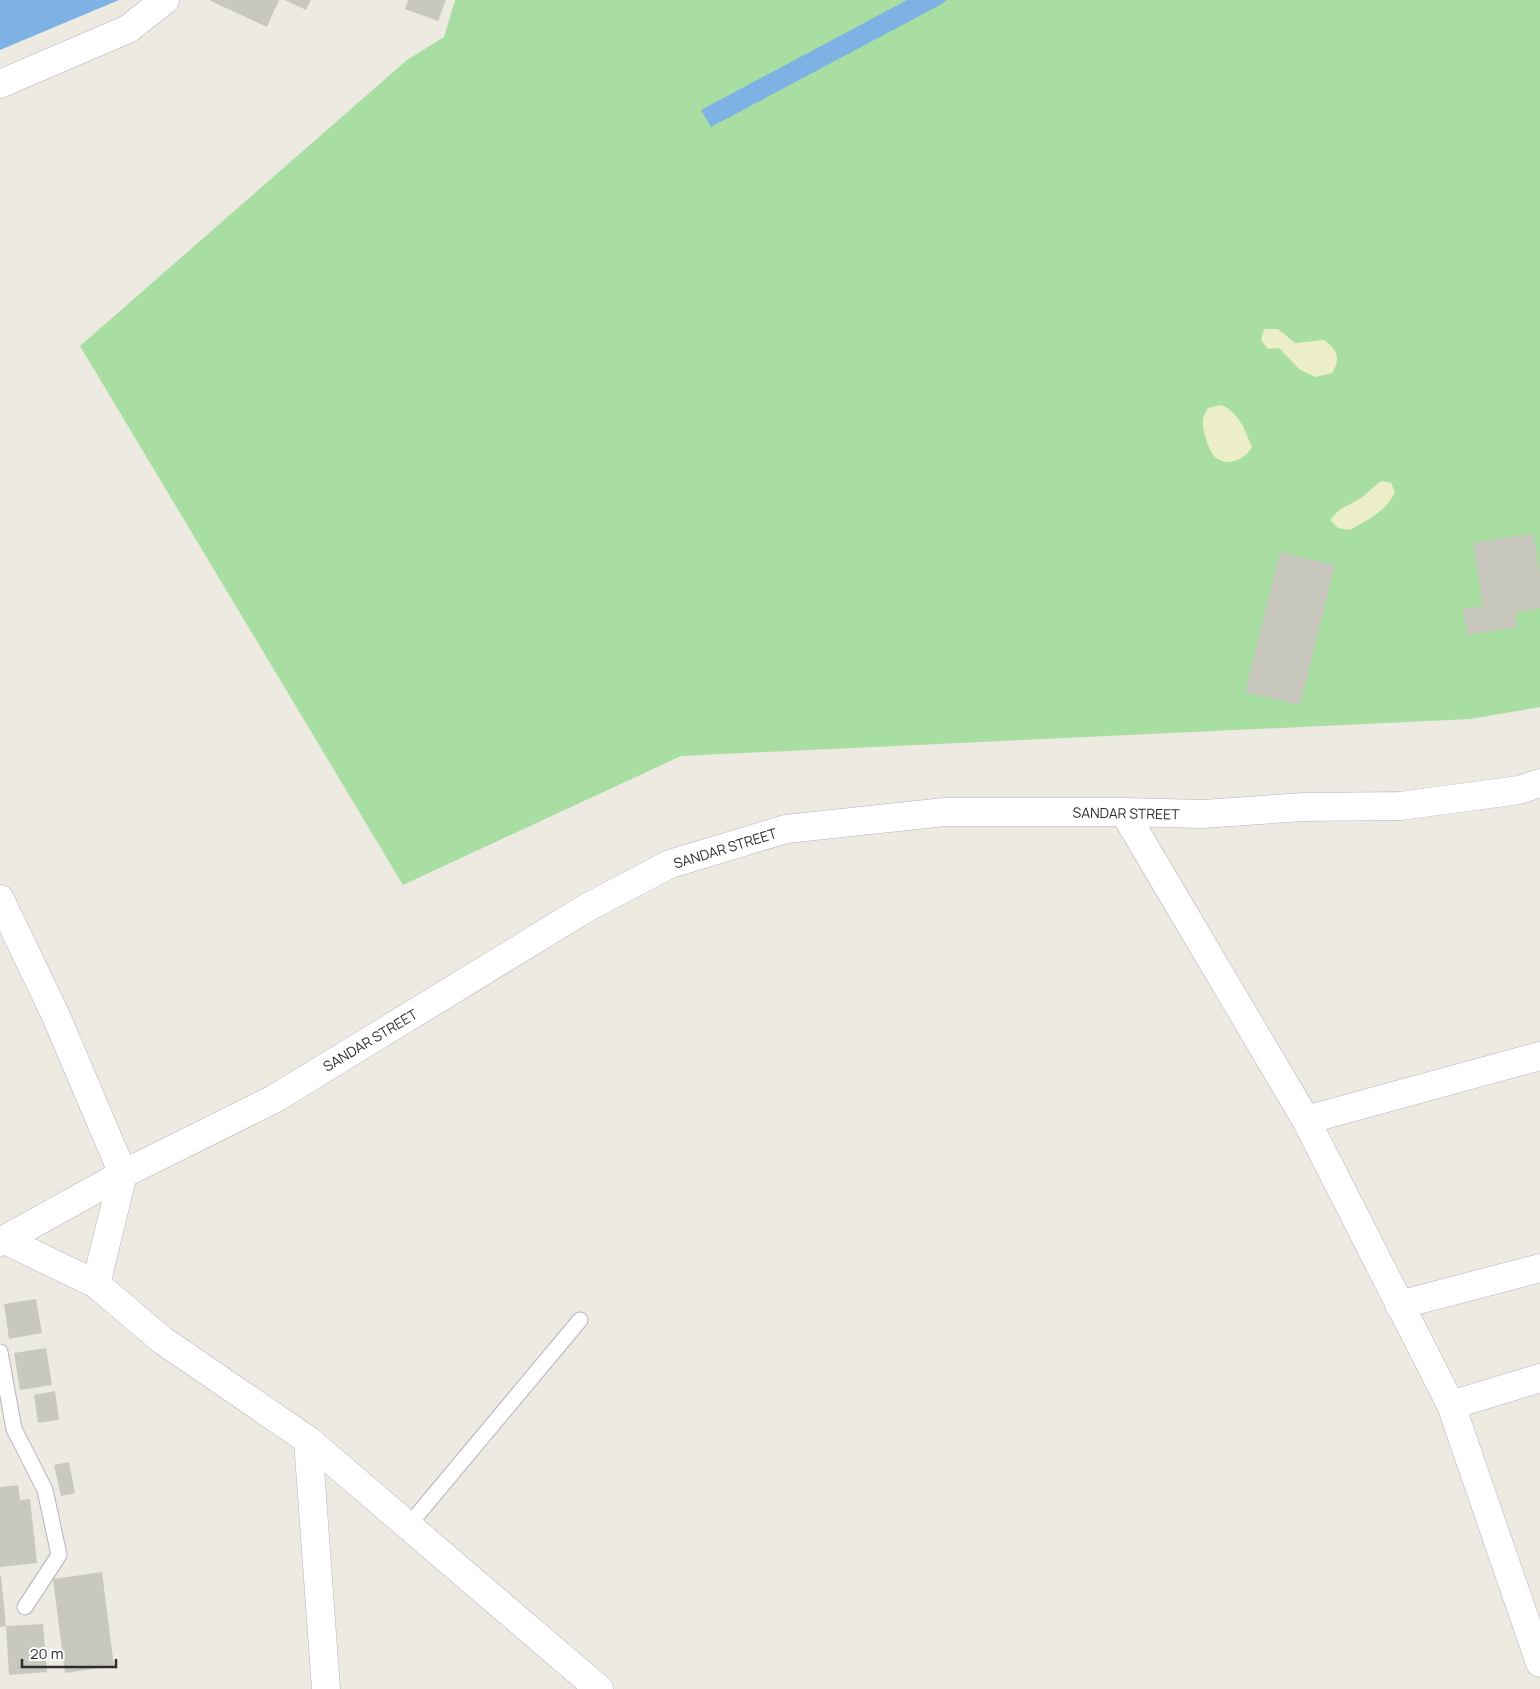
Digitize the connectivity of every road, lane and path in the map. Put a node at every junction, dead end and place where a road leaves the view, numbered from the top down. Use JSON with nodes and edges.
{"nodes":[{"id":1,"x":165,"y":0,"type":"edge"},
{"id":2,"x":0,"y":84,"type":"edge"},
{"id":3,"x":1540,"y":783,"type":"edge"},
{"id":4,"x":1124,"y":812,"type":"junction"},
{"id":5,"x":0,"y":898,"type":"edge"},
{"id":6,"x":1540,"y":1056,"type":"edge"},
{"id":7,"x":1306,"y":1120,"type":"junction"},
{"id":8,"x":123,"y":1174,"type":"junction"},
{"id":9,"x":3,"y":1241,"type":"edge"},
{"id":10,"x":1540,"y":1268,"type":"edge"},
{"id":11,"x":96,"y":1284,"type":"junction"},
{"id":12,"x":1399,"y":1305,"type":"junction"},
{"id":13,"x":580,"y":1320,"type":"dead end"},
{"id":14,"x":0,"y":1352,"type":"edge"},
{"id":15,"x":1540,"y":1378,"type":"edge"},
{"id":16,"x":1451,"y":1405,"type":"junction"},
{"id":17,"x":308,"y":1440,"type":"junction"},
{"id":18,"x":408,"y":1526,"type":"junction"},
{"id":19,"x":25,"y":1608,"type":"dead end"},
{"id":20,"x":1540,"y":1663,"type":"edge"},
{"id":21,"x":326,"y":1689,"type":"edge"},
{"id":22,"x":599,"y":1689,"type":"edge"}],
"edges":[{"from":1,"to":2,"type":"street"},
{"from":3,"to":4,"type":"street","name":"SANDAR STREET"},
{"from":4,"to":7,"type":"street"},
{"from":4,"to":8,"type":"street","name":"SANDAR STREET"},
{"from":5,"to":8,"type":"street"},
{"from":6,"to":7,"type":"street"},
{"from":7,"to":12,"type":"street"},
{"from":8,"to":9,"type":"street","name":"SANDAR STREET"},
{"from":8,"to":11,"type":"street"},
{"from":9,"to":11,"type":"street"},
{"from":10,"to":12,"type":"street"},
{"from":11,"to":17,"type":"street"},
{"from":12,"to":16,"type":"street"},
{"from":13,"to":18,"type":"lane"},
{"from":14,"to":19,"type":"lane"},
{"from":15,"to":16,"type":"street"},
{"from":16,"to":20,"type":"street"},
{"from":17,"to":18,"type":"street"},
{"from":17,"to":21,"type":"street"},
{"from":18,"to":22,"type":"street"}]}
